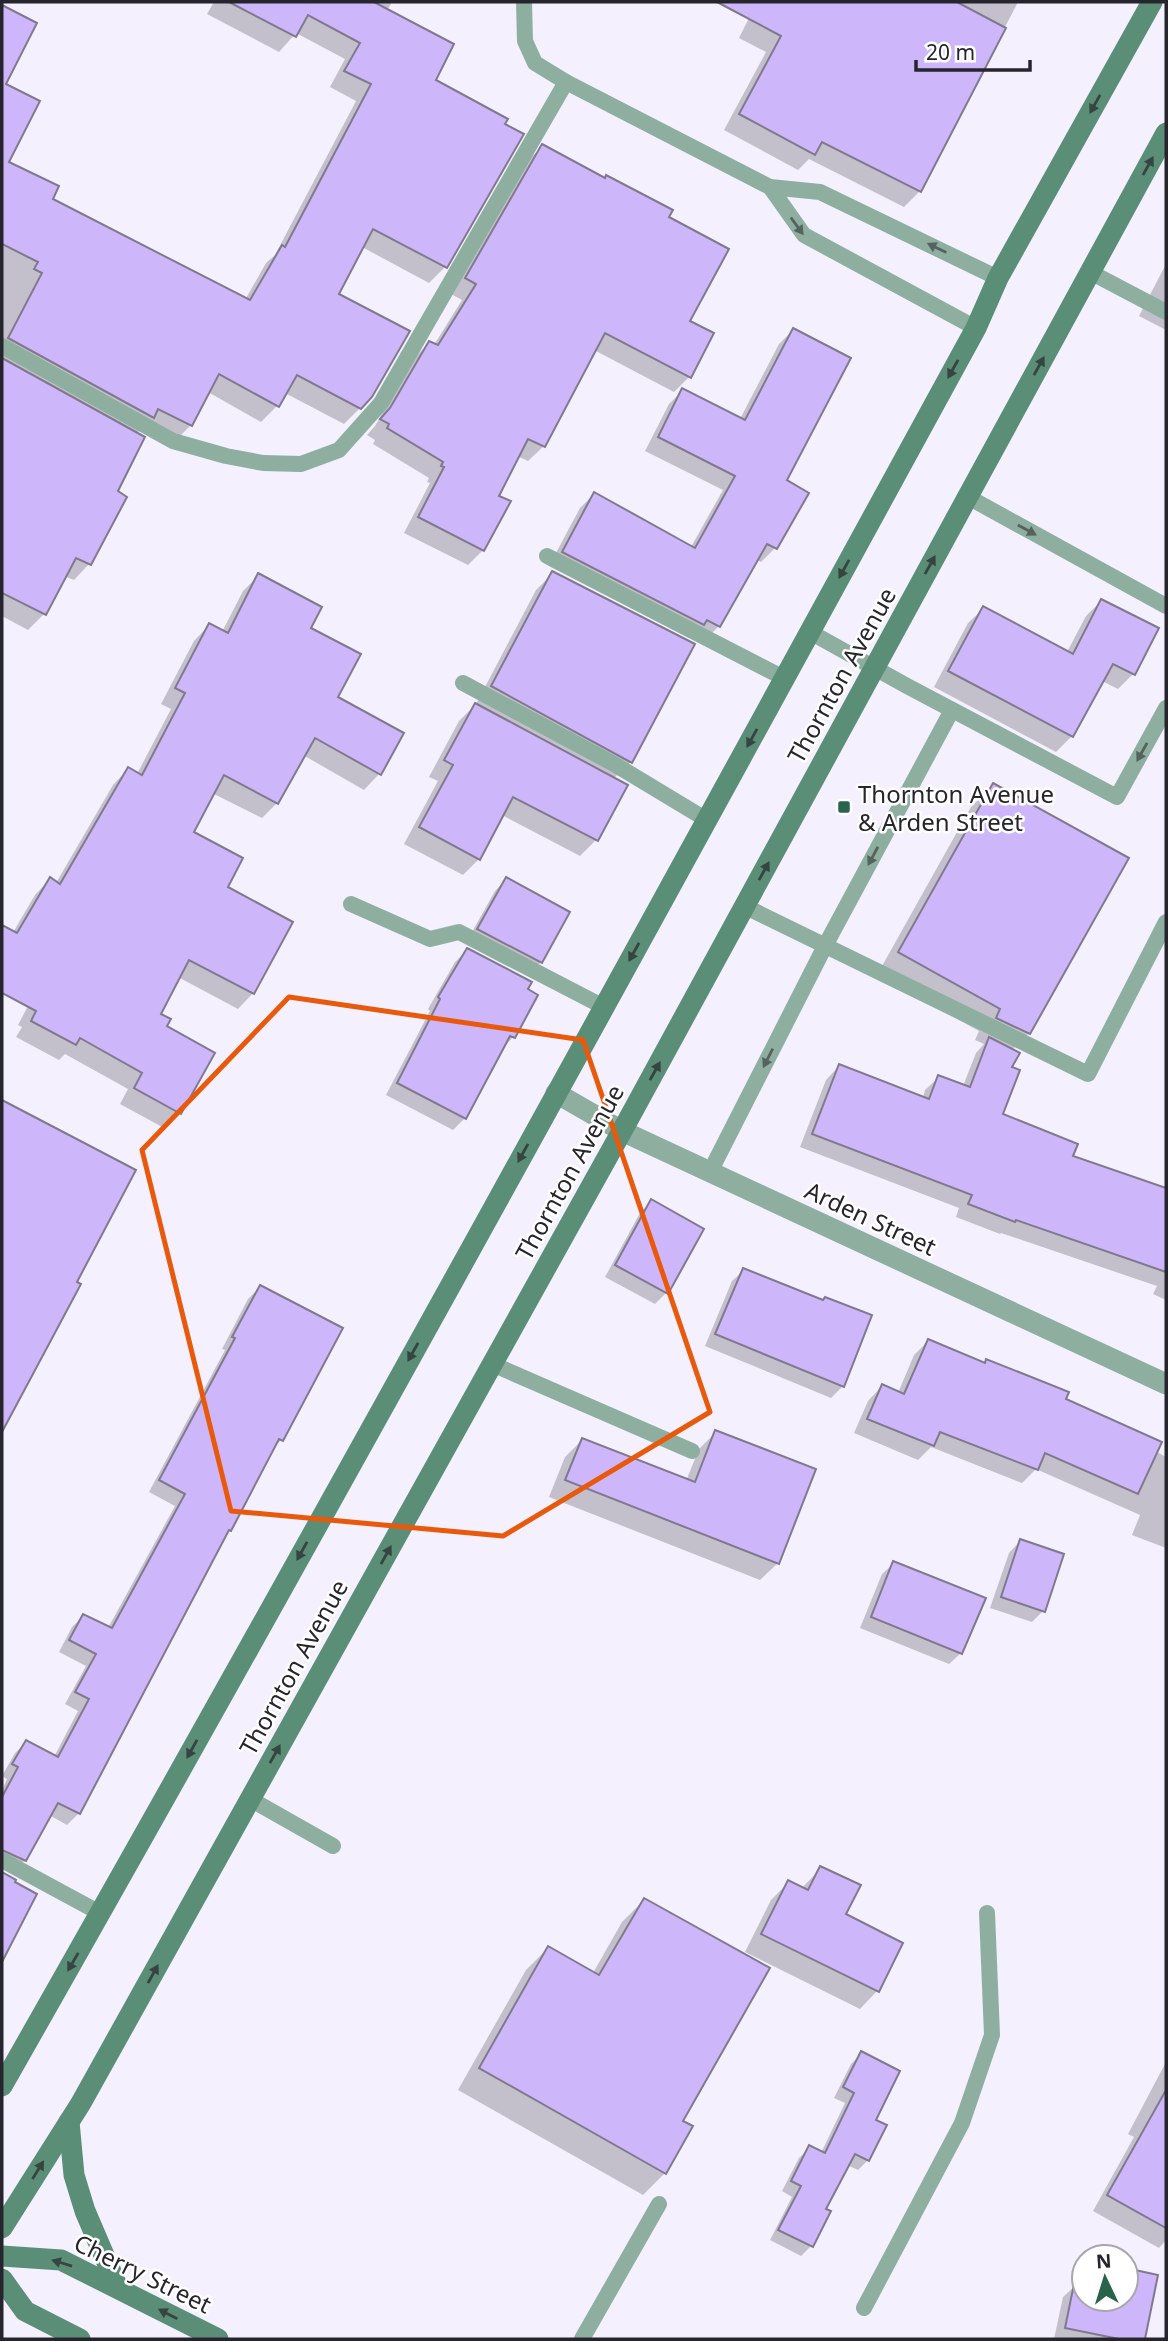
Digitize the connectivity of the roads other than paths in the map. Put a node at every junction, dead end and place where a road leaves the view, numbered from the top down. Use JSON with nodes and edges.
{"nodes":[{"id":1,"x":524,"y":2,"type":"edge"},
{"id":2,"x":1152,"y":2,"type":"edge"},
{"id":3,"x":566,"y":82,"type":"junction"},
{"id":4,"x":1166,"y":133,"type":"edge"},
{"id":5,"x":770,"y":187,"type":"junction"},
{"id":6,"x":1090,"y":272,"type":"junction"},
{"id":7,"x":998,"y":278,"type":"junction"},
{"id":8,"x":1166,"y":312,"type":"edge"},
{"id":9,"x":976,"y":328,"type":"junction"},
{"id":10,"x":2,"y":346,"type":"edge"},
{"id":11,"x":968,"y":497,"type":"junction"},
{"id":12,"x":547,"y":556,"type":"dead end"},
{"id":13,"x":1166,"y":606,"type":"edge"},
{"id":14,"x":810,"y":632,"type":"junction"},
{"id":15,"x":874,"y":668,"type":"junction"},
{"id":16,"x":784,"y":678,"type":"junction"},
{"id":17,"x":463,"y":683,"type":"dead end"},
{"id":18,"x":1166,"y":708,"type":"edge"},
{"id":19,"x":952,"y":710,"type":"junction"},
{"id":20,"x":707,"y":820,"type":"junction"},
{"id":21,"x":351,"y":904,"type":"dead end"},
{"id":22,"x":744,"y":906,"type":"junction"},
{"id":23,"x":1166,"y":922,"type":"edge"},
{"id":24,"x":825,"y":946,"type":"junction"},
{"id":25,"x":604,"y":1007,"type":"junction"},
{"id":26,"x":556,"y":1093,"type":"junction"},
{"id":27,"x":622,"y":1130,"type":"junction"},
{"id":28,"x":710,"y":1172,"type":"junction"},
{"id":29,"x":492,"y":1364,"type":"junction"},
{"id":30,"x":1166,"y":1384,"type":"edge"},
{"id":31,"x":692,"y":1451,"type":"dead end"},
{"id":32,"x":250,"y":1799,"type":"junction"},
{"id":33,"x":333,"y":1846,"type":"dead end"},
{"id":34,"x":2,"y":1860,"type":"edge"},
{"id":35,"x":100,"y":1913,"type":"junction"},
{"id":36,"x":988,"y":1913,"type":"dead end"},
{"id":37,"x":2,"y":2086,"type":"edge"},
{"id":38,"x":69,"y":2122,"type":"junction"},
{"id":39,"x":659,"y":2204,"type":"dead end"},
{"id":40,"x":2,"y":2228,"type":"edge"},
{"id":41,"x":2,"y":2256,"type":"edge"},
{"id":42,"x":2,"y":2279,"type":"edge"},
{"id":43,"x":118,"y":2288,"type":"junction"},
{"id":44,"x":863,"y":2308,"type":"dead end"},
{"id":45,"x":80,"y":2339,"type":"edge"},
{"id":46,"x":218,"y":2339,"type":"edge"},
{"id":47,"x":582,"y":2339,"type":"edge"}],
"edges":[{"from":1,"to":3,"type":"lane"},
{"from":2,"to":7,"type":"main road","name":"Thornton Avenue","one_way":true},
{"from":3,"to":5,"type":"lane"},
{"from":3,"to":10,"type":"lane"},
{"from":6,"to":4,"type":"main road","name":"Thornton Avenue","one_way":true},
{"from":7,"to":5,"type":"lane","one_way":true},
{"from":5,"to":9,"type":"lane","one_way":true},
{"from":6,"to":8,"type":"lane"},
{"from":11,"to":6,"type":"main road","name":"Thornton Avenue","one_way":true},
{"from":7,"to":9,"type":"main road","name":"Thornton Avenue"},
{"from":9,"to":14,"type":"main road","name":"Thornton Avenue","one_way":true},
{"from":11,"to":13,"type":"lane","one_way":true},
{"from":15,"to":11,"type":"main road","name":"Thornton Avenue","one_way":true},
{"from":12,"to":16,"type":"lane"},
{"from":14,"to":15,"type":"lane"},
{"from":14,"to":16,"type":"main road","name":"Thornton Avenue"},
{"from":15,"to":19,"type":"lane"},
{"from":22,"to":15,"type":"main road","name":"Thornton Avenue","one_way":true},
{"from":16,"to":20,"type":"main road","name":"Thornton Avenue","one_way":true},
{"from":17,"to":20,"type":"lane"},
{"from":18,"to":19,"type":"lane","one_way":true},
{"from":19,"to":24,"type":"lane","one_way":true},
{"from":20,"to":25,"type":"main road","name":"Thornton Avenue","one_way":true},
{"from":21,"to":25,"type":"lane"},
{"from":22,"to":24,"type":"lane"},
{"from":27,"to":22,"type":"main road","name":"Thornton Avenue","one_way":true},
{"from":23,"to":24,"type":"lane"},
{"from":24,"to":28,"type":"lane","one_way":true},
{"from":25,"to":26,"type":"main road","name":"Thornton Avenue"},
{"from":26,"to":27,"type":"street","name":"Arden Street"},
{"from":26,"to":35,"type":"main road","name":"Thornton Avenue","one_way":true},
{"from":27,"to":28,"type":"street","name":"Arden Street"},
{"from":27,"to":29,"type":"main road","name":"Thornton Avenue"},
{"from":28,"to":30,"type":"street","name":"Arden Street"},
{"from":29,"to":31,"type":"lane"},
{"from":32,"to":29,"type":"main road","name":"Thornton Avenue","one_way":true},
{"from":32,"to":33,"type":"lane"},
{"from":38,"to":32,"type":"main road","name":"Thornton Avenue","one_way":true},
{"from":34,"to":35,"type":"lane"},
{"from":35,"to":37,"type":"main road","name":"Thornton Avenue","one_way":true},
{"from":36,"to":44,"type":"lane"},
{"from":40,"to":38,"type":"main road","name":"Thornton Avenue","one_way":true},
{"from":38,"to":43,"type":"main road"},
{"from":39,"to":47,"type":"lane"},
{"from":43,"to":41,"type":"main road","name":"Cherry Street","one_way":true},
{"from":42,"to":45,"type":"main road"},
{"from":46,"to":43,"type":"main road","name":"Cherry Street","one_way":true}]}
